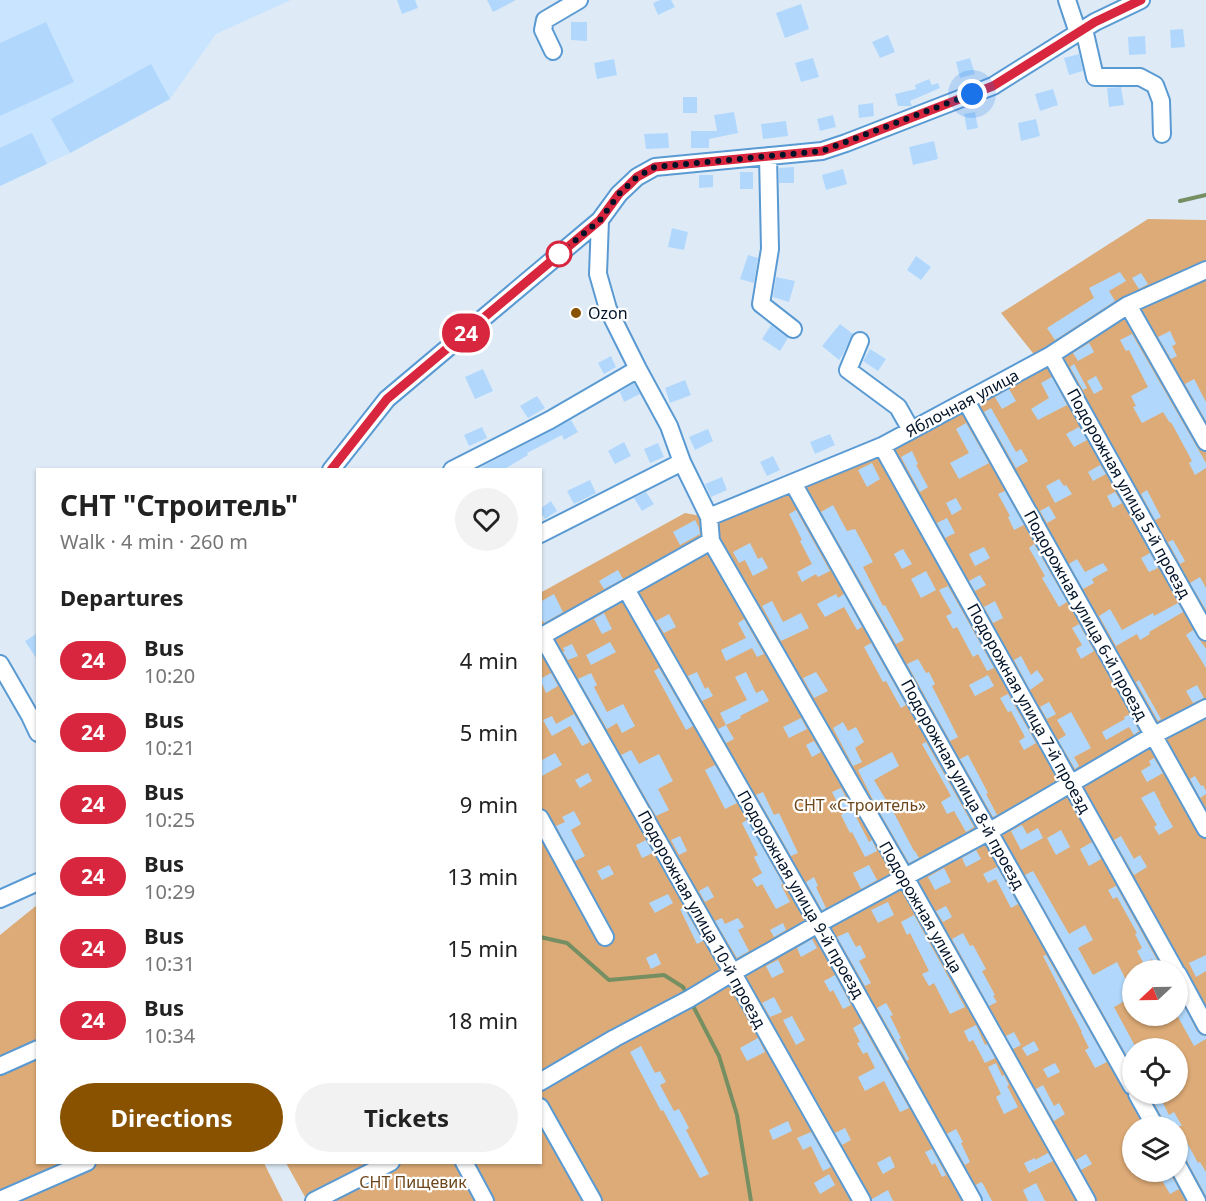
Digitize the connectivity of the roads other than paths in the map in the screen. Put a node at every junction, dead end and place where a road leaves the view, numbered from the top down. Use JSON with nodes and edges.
{"nodes":[{"id":1,"x":579,"y":0,"type":"edge"},
{"id":2,"x":1067,"y":0,"type":"edge"},
{"id":3,"x":1141,"y":0,"type":"edge"},
{"id":4,"x":1081,"y":31,"type":"junction"},
{"id":5,"x":553,"y":51,"type":"dead end"},
{"id":6,"x":1162,"y":134,"type":"dead end"},
{"id":7,"x":768,"y":156,"type":"junction"},
{"id":8,"x":600,"y":220,"type":"junction"},
{"id":9,"x":1206,"y":270,"type":"edge"},
{"id":10,"x":1128,"y":305,"type":"junction"},
{"id":11,"x":793,"y":329,"type":"dead end"},
{"id":12,"x":860,"y":340,"type":"dead end"},
{"id":13,"x":1051,"y":355,"type":"junction"},
{"id":14,"x":638,"y":369,"type":"junction"},
{"id":15,"x":966,"y":401,"type":"junction"},
{"id":16,"x":911,"y":430,"type":"junction"},
{"id":17,"x":1206,"y":442,"type":"edge"},
{"id":18,"x":882,"y":446,"type":"junction"},
{"id":19,"x":682,"y":462,"type":"junction"},
{"id":20,"x":333,"y":468,"type":"edge"},
{"id":21,"x":456,"y":468,"type":"edge"},
{"id":22,"x":793,"y":483,"type":"junction"},
{"id":23,"x":709,"y":517,"type":"junction"},
{"id":24,"x":542,"y":533,"type":"edge"},
{"id":25,"x":711,"y":541,"type":"junction"},
{"id":26,"x":626,"y":589,"type":"junction"},
{"id":27,"x":1206,"y":632,"type":"edge"},
{"id":28,"x":542,"y":635,"type":"edge"},
{"id":29,"x":542,"y":638,"type":"edge"},
{"id":30,"x":0,"y":664,"type":"edge"},
{"id":31,"x":1206,"y":708,"type":"edge"},
{"id":32,"x":36,"y":729,"type":"edge"},
{"id":33,"x":1154,"y":735,"type":"junction"},
{"id":34,"x":1072,"y":783,"type":"junction"},
{"id":35,"x":542,"y":822,"type":"edge"},
{"id":36,"x":1206,"y":829,"type":"edge"},
{"id":37,"x":990,"y":831,"type":"junction"},
{"id":38,"x":905,"y":877,"type":"junction"},
{"id":39,"x":36,"y":883,"type":"edge"},
{"id":40,"x":0,"y":899,"type":"edge"},
{"id":41,"x":818,"y":924,"type":"junction"},
{"id":42,"x":604,"y":937,"type":"dead end"},
{"id":43,"x":1169,"y":960,"type":"edge"},
{"id":44,"x":732,"y":973,"type":"junction"},
{"id":45,"x":1188,"y":994,"type":"edge"},
{"id":46,"x":1206,"y":1026,"type":"edge"},
{"id":47,"x":36,"y":1050,"type":"edge"},
{"id":48,"x":0,"y":1066,"type":"edge"},
{"id":49,"x":1122,"y":1068,"type":"edge"},
{"id":50,"x":542,"y":1081,"type":"edge"},
{"id":51,"x":542,"y":1111,"type":"edge"},
{"id":52,"x":82,"y":1164,"type":"edge"},
{"id":53,"x":387,"y":1164,"type":"edge"},
{"id":54,"x":465,"y":1164,"type":"edge"},
{"id":55,"x":1187,"y":1182,"type":"edge"},
{"id":56,"x":0,"y":1200,"type":"edge"},
{"id":57,"x":314,"y":1201,"type":"edge"},
{"id":58,"x":485,"y":1201,"type":"edge"},
{"id":59,"x":593,"y":1201,"type":"edge"},
{"id":60,"x":862,"y":1201,"type":"edge"},
{"id":61,"x":973,"y":1201,"type":"edge"},
{"id":62,"x":1087,"y":1201,"type":"edge"},
{"id":63,"x":1197,"y":1201,"type":"edge"}],
"edges":[{"from":1,"to":5,"type":"street"},
{"from":2,"to":4,"type":"street"},
{"from":3,"to":4,"type":"street"},
{"from":4,"to":6,"type":"street"},
{"from":4,"to":7,"type":"street"},
{"from":7,"to":8,"type":"street"},
{"from":7,"to":11,"type":"street"},
{"from":8,"to":14,"type":"street"},
{"from":8,"to":20,"type":"street"},
{"from":9,"to":10,"type":"street","name":"Яблочная улица"},
{"from":10,"to":13,"type":"street","name":"Яблочная улица"},
{"from":10,"to":17,"type":"street"},
{"from":12,"to":16,"type":"street"},
{"from":13,"to":15,"type":"street","name":"Яблочная улица"},
{"from":13,"to":27,"type":"street","name":"Подорожная улица 5-й проезд"},
{"from":14,"to":19,"type":"street"},
{"from":14,"to":21,"type":"street"},
{"from":15,"to":16,"type":"street","name":"Яблочная улица"},
{"from":15,"to":33,"type":"street","name":"Подорожная улица 6-й проезд"},
{"from":16,"to":18,"type":"street","name":"Яблочная улица"},
{"from":18,"to":22,"type":"street","name":"Яблочная улица"},
{"from":18,"to":34,"type":"street","name":"Подорожная улица 7-й проезд"},
{"from":19,"to":23,"type":"street"},
{"from":19,"to":24,"type":"street"},
{"from":22,"to":23,"type":"street","name":"Яблочная улица"},
{"from":22,"to":37,"type":"street","name":"Подорожная улица 8-й проезд"},
{"from":23,"to":25,"type":"street","name":"Подорожная улица"},
{"from":25,"to":26,"type":"street"},
{"from":25,"to":38,"type":"street","name":"Подорожная улица"},
{"from":26,"to":28,"type":"street"},
{"from":26,"to":41,"type":"street","name":"Подорожная улица 9-й проезд"},
{"from":29,"to":44,"type":"street","name":"Подорожная улица 10-й проезд"},
{"from":30,"to":32,"type":"street"},
{"from":31,"to":33,"type":"street"},
{"from":33,"to":34,"type":"street"},
{"from":33,"to":36,"type":"street","name":"Подорожная улица 6-й проезд"},
{"from":34,"to":37,"type":"street"},
{"from":34,"to":43,"type":"street","name":"Подорожная улица 7-й проезд"},
{"from":35,"to":42,"type":"street"},
{"from":37,"to":38,"type":"street"},
{"from":37,"to":49,"type":"street","name":"Подорожная улица 8-й проезд"},
{"from":38,"to":41,"type":"street"},
{"from":38,"to":62,"type":"street","name":"Подорожная улица"},
{"from":39,"to":40,"type":"street"},
{"from":41,"to":44,"type":"street"},
{"from":41,"to":61,"type":"street","name":"Подорожная улица 9-й проезд"},
{"from":44,"to":50,"type":"street"},
{"from":44,"to":60,"type":"street","name":"Подорожная улица 10-й проезд"},
{"from":45,"to":46,"type":"street","name":"Подорожная улица 7-й проезд"},
{"from":47,"to":48,"type":"street"},
{"from":51,"to":59,"type":"street"},
{"from":52,"to":56,"type":"street"},
{"from":53,"to":57,"type":"street"},
{"from":54,"to":58,"type":"street"},
{"from":55,"to":63,"type":"street"}]}
